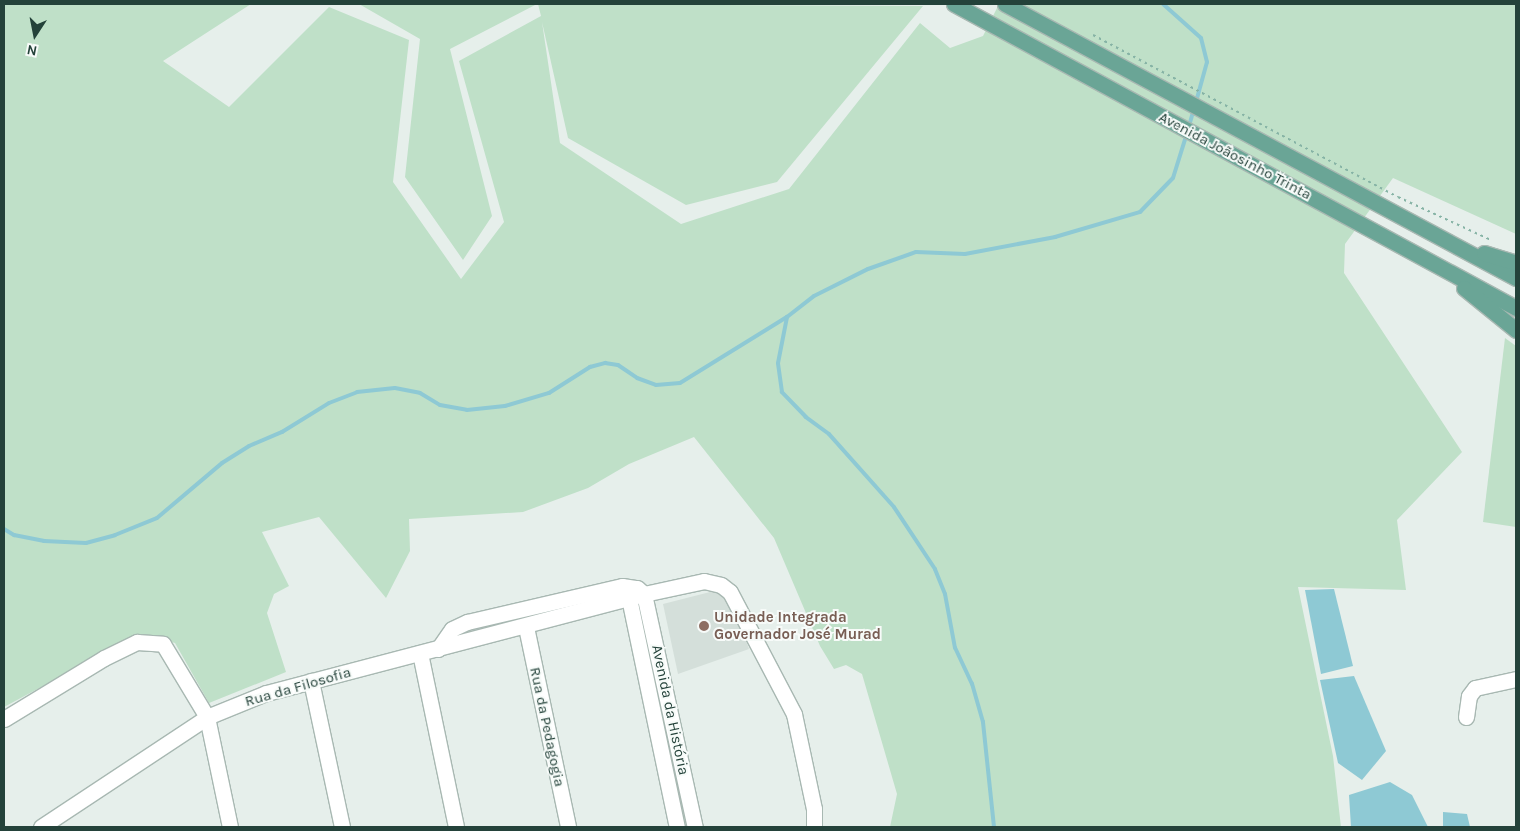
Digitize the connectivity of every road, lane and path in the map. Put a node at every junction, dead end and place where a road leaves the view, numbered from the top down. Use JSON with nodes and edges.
{"nodes":[{"id":1,"x":954,"y":4,"type":"edge"},
{"id":2,"x":1005,"y":4,"type":"edge"},
{"id":3,"x":1085,"y":30,"type":"dead end"},
{"id":4,"x":1497,"y":242,"type":"dead end"},
{"id":5,"x":1453,"y":244,"type":"junction"},
{"id":6,"x":1427,"y":260,"type":"junction"},
{"id":7,"x":1516,"y":263,"type":"edge"},
{"id":8,"x":1516,"y":278,"type":"edge"},
{"id":9,"x":1516,"y":308,"type":"edge"},
{"id":10,"x":1516,"y":330,"type":"edge"},
{"id":11,"x":644,"y":594,"type":"junction"},
{"id":12,"x":629,"y":598,"type":"junction"},
{"id":13,"x":526,"y":627,"type":"junction"},
{"id":14,"x":438,"y":649,"type":"junction"},
{"id":15,"x":420,"y":653,"type":"junction"},
{"id":16,"x":1516,"y":679,"type":"edge"},
{"id":17,"x":310,"y":681,"type":"junction"},
{"id":18,"x":1466,"y":716,"type":"dead end"},
{"id":19,"x":207,"y":717,"type":"junction"},
{"id":20,"x":4,"y":718,"type":"edge"},
{"id":21,"x":41,"y":827,"type":"edge"},
{"id":22,"x":230,"y":827,"type":"edge"},
{"id":23,"x":342,"y":827,"type":"edge"},
{"id":24,"x":456,"y":827,"type":"edge"},
{"id":25,"x":568,"y":827,"type":"edge"},
{"id":26,"x":677,"y":827,"type":"edge"},
{"id":27,"x":695,"y":827,"type":"edge"},
{"id":28,"x":814,"y":827,"type":"edge"}],
"edges":[{"from":1,"to":6,"type":"main road","name":"Avenida Joãosinho Trinta"},
{"from":2,"to":5,"type":"main road","name":"Avenida Joãosinho Trinta"},
{"from":3,"to":4,"type":"path"},
{"from":5,"to":7,"type":"main road"},
{"from":5,"to":8,"type":"main road","name":"Avenida Joãosinho Trinta"},
{"from":6,"to":9,"type":"main road","name":"Avenida Joãosinho Trinta"},
{"from":6,"to":10,"type":"main road"},
{"from":11,"to":12,"type":"street","name":"Rua da Filosofia"},
{"from":11,"to":14,"type":"street"},
{"from":11,"to":27,"type":"street","name":"Avenida da História"},
{"from":11,"to":28,"type":"street","name":"Rua da Filosofia"},
{"from":12,"to":13,"type":"street","name":"Rua da Filosofia"},
{"from":12,"to":26,"type":"street","name":"Avenida da História"},
{"from":13,"to":14,"type":"street","name":"Rua da Filosofia"},
{"from":13,"to":25,"type":"street","name":"Rua da Pedagogia"},
{"from":14,"to":15,"type":"street","name":"Rua da Filosofia"},
{"from":15,"to":17,"type":"street","name":"Rua da Filosofia"},
{"from":15,"to":24,"type":"street"},
{"from":16,"to":18,"type":"street"},
{"from":17,"to":19,"type":"street","name":"Rua da Filosofia"},
{"from":17,"to":23,"type":"street"},
{"from":19,"to":20,"type":"street"},
{"from":19,"to":21,"type":"street","name":"Rua da Filosofia"},
{"from":19,"to":22,"type":"street"}]}
